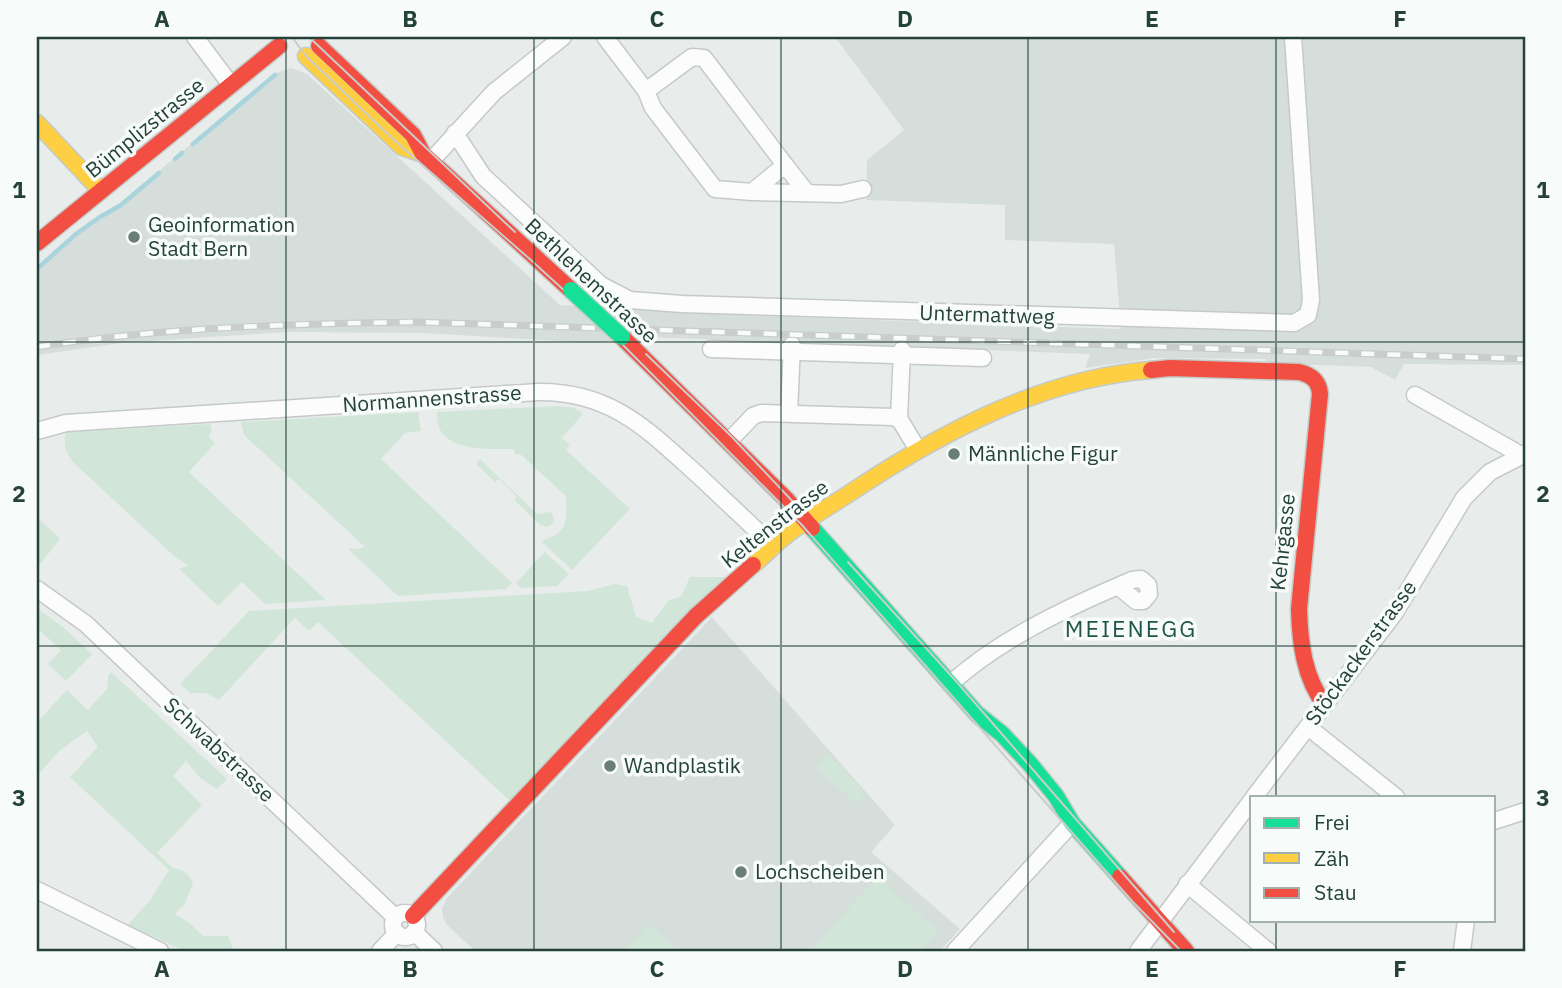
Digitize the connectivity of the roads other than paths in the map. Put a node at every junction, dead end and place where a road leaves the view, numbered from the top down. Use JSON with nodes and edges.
{"nodes":[{"id":1,"x":195,"y":37,"type":"edge"},
{"id":2,"x":563,"y":37,"type":"edge"},
{"id":3,"x":605,"y":37,"type":"edge"},
{"id":4,"x":1293,"y":37,"type":"edge"},
{"id":5,"x":277,"y":41,"type":"edge"},
{"id":6,"x":316,"y":46,"type":"edge"},
{"id":7,"x":231,"y":85,"type":"junction"},
{"id":8,"x":646,"y":91,"type":"junction"},
{"id":9,"x":37,"y":123,"type":"edge"},
{"id":10,"x":455,"y":133,"type":"junction"},
{"id":11,"x":427,"y":157,"type":"junction"},
{"id":12,"x":785,"y":165,"type":"junction"},
{"id":13,"x":863,"y":189,"type":"dead end"},
{"id":14,"x":101,"y":191,"type":"junction"},
{"id":15,"x":752,"y":192,"type":"junction"},
{"id":16,"x":807,"y":193,"type":"junction"},
{"id":17,"x":37,"y":243,"type":"edge"},
{"id":18,"x":792,"y":348,"type":"junction"},
{"id":19,"x":711,"y":349,"type":"dead end"},
{"id":20,"x":902,"y":352,"type":"junction"},
{"id":21,"x":983,"y":358,"type":"dead end"},
{"id":22,"x":1314,"y":378,"type":"joint"},
{"id":23,"x":1415,"y":396,"type":"dead end"},
{"id":24,"x":789,"y":414,"type":"junction"},
{"id":25,"x":899,"y":419,"type":"junction"},
{"id":26,"x":37,"y":431,"type":"edge"},
{"id":27,"x":729,"y":441,"type":"junction"},
{"id":28,"x":918,"y":450,"type":"junction"},
{"id":29,"x":1523,"y":455,"type":"edge"},
{"id":30,"x":806,"y":521,"type":"junction"},
{"id":31,"x":773,"y":547,"type":"junction"},
{"id":32,"x":1118,"y":586,"type":"dead end"},
{"id":33,"x":37,"y":589,"type":"edge"},
{"id":34,"x":950,"y":684,"type":"junction"},
{"id":35,"x":1325,"y":705,"type":"junction"},
{"id":36,"x":1308,"y":727,"type":"junction"},
{"id":37,"x":1255,"y":796,"type":"edge"},
{"id":38,"x":1395,"y":796,"type":"edge"},
{"id":39,"x":1250,"y":803,"type":"edge"},
{"id":40,"x":1525,"y":811,"type":"edge"},
{"id":41,"x":1496,"y":820,"type":"edge"},
{"id":42,"x":1072,"y":823,"type":"junction"},
{"id":43,"x":1187,"y":884,"type":"junction"},
{"id":44,"x":37,"y":890,"type":"edge"},
{"id":45,"x":1160,"y":921,"type":"junction"},
{"id":46,"x":1466,"y":922,"type":"edge"},
{"id":47,"x":414,"y":924,"type":"junction"},
{"id":48,"x":396,"y":925,"type":"junction"},
{"id":49,"x":160,"y":951,"type":"edge"},
{"id":50,"x":380,"y":951,"type":"edge"},
{"id":51,"x":434,"y":951,"type":"edge"},
{"id":52,"x":955,"y":951,"type":"edge"},
{"id":53,"x":1138,"y":951,"type":"edge"},
{"id":54,"x":1186,"y":951,"type":"edge"},
{"id":55,"x":1268,"y":951,"type":"edge"},
{"id":56,"x":1462,"y":951,"type":"edge"}],
"edges":[{"from":1,"to":7,"type":"street"},
{"from":2,"to":10,"type":"street"},
{"from":3,"to":8,"type":"street"},
{"from":4,"to":10,"type":"street","name":"Untermattweg"},
{"from":5,"to":6,"type":"street"},
{"from":5,"to":7,"type":"street","name":"Bümplizstrasse"},
{"from":6,"to":11,"type":"street","name":"Bethlehemstrasse"},
{"from":7,"to":14,"type":"street","name":"Bümplizstrasse"},
{"from":8,"to":12,"type":"street"},
{"from":8,"to":15,"type":"street"},
{"from":9,"to":14,"type":"street"},
{"from":10,"to":11,"type":"street"},
{"from":11,"to":27,"type":"street","name":"Bethlehemstrasse","bridge":true},
{"from":12,"to":15,"type":"street"},
{"from":12,"to":16,"type":"street"},
{"from":13,"to":16,"type":"street"},
{"from":14,"to":17,"type":"street","name":"Bümplizstrasse"},
{"from":15,"to":16,"type":"street"},
{"from":18,"to":19,"type":"street"},
{"from":18,"to":20,"type":"street"},
{"from":18,"to":24,"type":"street"},
{"from":20,"to":21,"type":"street"},
{"from":20,"to":25,"type":"street"},
{"from":22,"to":28,"type":"street","name":"Keltenstrasse"},
{"from":22,"to":35,"type":"street","name":"Kehrgasse"},
{"from":23,"to":29,"type":"street"},
{"from":24,"to":25,"type":"street"},
{"from":24,"to":27,"type":"street"},
{"from":25,"to":28,"type":"street"},
{"from":26,"to":31,"type":"street","name":"Normannenstrasse"},
{"from":27,"to":30,"type":"street","name":"Bethlehemstrasse"},
{"from":28,"to":30,"type":"street","name":"Keltenstrasse"},
{"from":29,"to":35,"type":"street","name":"Stöckackerstrasse"},
{"from":30,"to":31,"type":"street","name":"Keltenstrasse"},
{"from":30,"to":34,"type":"street","name":"Bethlehemstrasse"},
{"from":31,"to":47,"type":"street","name":"Keltenstrasse"},
{"from":32,"to":34,"type":"street"},
{"from":33,"to":48,"type":"street","name":"Schwabstrasse"},
{"from":34,"to":42,"type":"street","name":"Bethlehemstrasse"},
{"from":35,"to":36,"type":"street","name":"Stöckackerstrasse"},
{"from":36,"to":37,"type":"street","name":"Stöckackerstrasse"},
{"from":36,"to":38,"type":"street"},
{"from":39,"to":43,"type":"street","name":"Stöckackerstrasse"},
{"from":40,"to":41,"type":"street"},
{"from":42,"to":45,"type":"street","name":"Bethlehemstrasse"},
{"from":42,"to":52,"type":"street"},
{"from":43,"to":45,"type":"street","name":"Stöckackerstrasse"},
{"from":43,"to":55,"type":"street"},
{"from":44,"to":49,"type":"street"},
{"from":45,"to":53,"type":"street","name":"Stöckackerstrasse"},
{"from":45,"to":54,"type":"street","name":"Bethlehemstrasse"},
{"from":46,"to":56,"type":"street"},
{"from":47,"to":48,"type":"street"},
{"from":47,"to":51,"type":"street"},
{"from":48,"to":50,"type":"street"}]}
